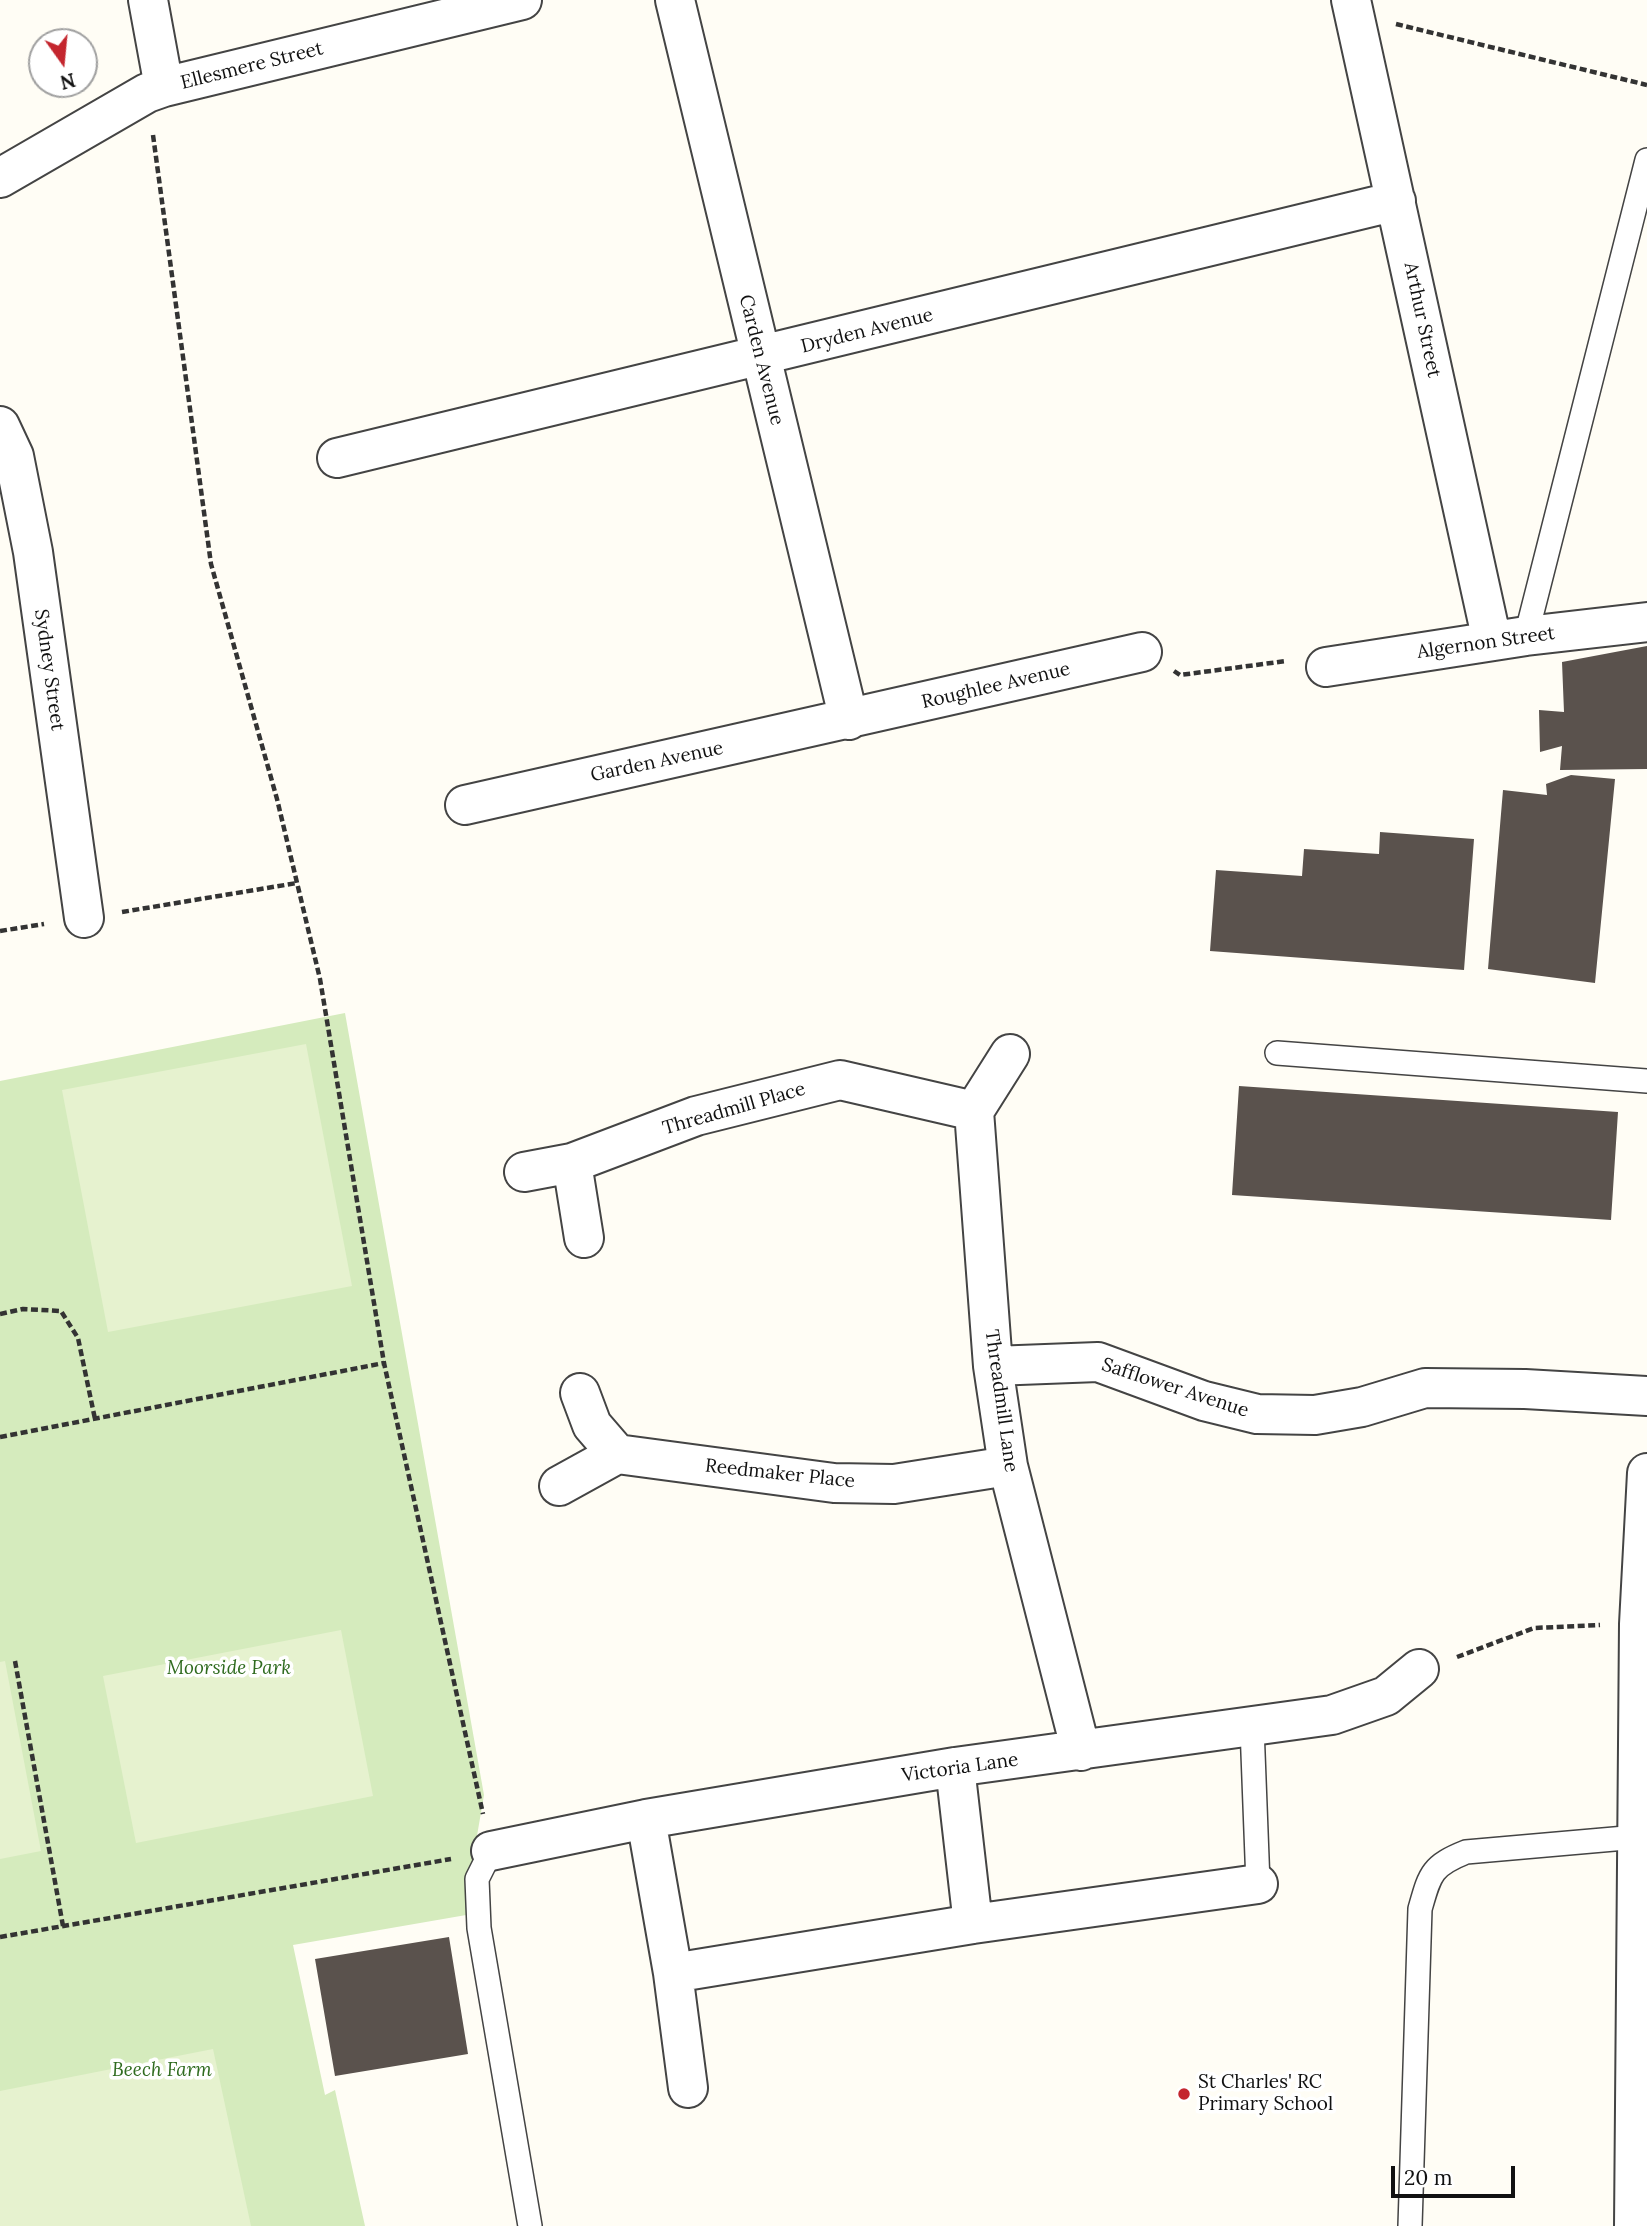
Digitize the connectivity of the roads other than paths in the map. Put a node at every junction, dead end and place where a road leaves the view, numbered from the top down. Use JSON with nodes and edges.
{"nodes":[{"id":1,"x":148,"y":0,"type":"edge"},
{"id":2,"x":522,"y":0,"type":"edge"},
{"id":3,"x":675,"y":0,"type":"edge"},
{"id":4,"x":1352,"y":6,"type":"edge"},
{"id":5,"x":155,"y":90,"type":"junction"},
{"id":6,"x":1647,"y":160,"type":"edge"},
{"id":7,"x":0,"y":178,"type":"edge"},
{"id":8,"x":1396,"y":201,"type":"junction"},
{"id":9,"x":760,"y":357,"type":"junction"},
{"id":10,"x":0,"y":426,"type":"edge"},
{"id":11,"x":337,"y":458,"type":"dead end"},
{"id":12,"x":1647,"y":622,"type":"edge"},
{"id":13,"x":1509,"y":638,"type":"junction"},
{"id":14,"x":1142,"y":652,"type":"road end"},
{"id":15,"x":1326,"y":667,"type":"road end"},
{"id":16,"x":849,"y":720,"type":"junction"},
{"id":17,"x":465,"y":805,"type":"dead end"},
{"id":18,"x":84,"y":918,"type":"road end"},
{"id":19,"x":1277,"y":1053,"type":"dead end"},
{"id":20,"x":1010,"y":1054,"type":"dead end"},
{"id":21,"x":1647,"y":1081,"type":"edge"},
{"id":22,"x":974,"y":1111,"type":"junction"},
{"id":23,"x":572,"y":1163,"type":"junction"},
{"id":24,"x":524,"y":1172,"type":"dead end"},
{"id":25,"x":584,"y":1238,"type":"dead end"},
{"id":26,"x":993,"y":1366,"type":"junction"},
{"id":27,"x":580,"y":1393,"type":"dead end"},
{"id":28,"x":1647,"y":1396,"type":"edge"},
{"id":29,"x":617,"y":1454,"type":"junction"},
{"id":30,"x":1008,"y":1466,"type":"junction"},
{"id":31,"x":1647,"y":1473,"type":"edge"},
{"id":32,"x":559,"y":1486,"type":"dead end"},
{"id":33,"x":1419,"y":1669,"type":"road end"},
{"id":34,"x":1252,"y":1727,"type":"junction"},
{"id":35,"x":1081,"y":1751,"type":"junction"},
{"id":36,"x":955,"y":1766,"type":"junction"},
{"id":37,"x":1642,"y":1772,"type":"edge"},
{"id":38,"x":646,"y":1819,"type":"junction"},
{"id":39,"x":1637,"y":1837,"type":"junction"},
{"id":40,"x":491,"y":1851,"type":"joint"},
{"id":41,"x":1258,"y":1884,"type":"joint"},
{"id":42,"x":973,"y":1924,"type":"junction"},
{"id":43,"x":673,"y":1973,"type":"junction"},
{"id":44,"x":688,"y":2088,"type":"dead end"},
{"id":45,"x":530,"y":2226,"type":"edge"},
{"id":46,"x":1410,"y":2226,"type":"edge"},
{"id":47,"x":1634,"y":2226,"type":"edge"}],
"edges":[{"from":1,"to":5,"type":"street"},
{"from":2,"to":5,"type":"street","name":"Ellesmere Street"},
{"from":3,"to":9,"type":"street","name":"Carden Avenue"},
{"from":4,"to":8,"type":"street","name":"Arthur Street"},
{"from":5,"to":7,"type":"street","name":"Ellesmere Street"},
{"from":6,"to":13,"type":"lane"},
{"from":8,"to":9,"type":"street","name":"Dryden Avenue"},
{"from":8,"to":13,"type":"street","name":"Arthur Street"},
{"from":9,"to":11,"type":"street","name":"Dryden Avenue"},
{"from":9,"to":16,"type":"street","name":"Carden Avenue"},
{"from":10,"to":18,"type":"street","name":"Sydney Street"},
{"from":12,"to":13,"type":"street","name":"Algernon Street"},
{"from":13,"to":15,"type":"street","name":"Algernon Street"},
{"from":14,"to":16,"type":"street","name":"Roughlee Avenue"},
{"from":16,"to":17,"type":"street","name":"Garden Avenue"},
{"from":19,"to":21,"type":"lane"},
{"from":20,"to":22,"type":"street"},
{"from":22,"to":23,"type":"street","name":"Threadmill Place"},
{"from":22,"to":26,"type":"street","name":"Threadmill Lane"},
{"from":23,"to":24,"type":"street","name":"Threadmill Place"},
{"from":23,"to":25,"type":"street"},
{"from":26,"to":28,"type":"street","name":"Safflower Avenue"},
{"from":26,"to":30,"type":"street","name":"Threadmill Lane"},
{"from":27,"to":29,"type":"street"},
{"from":29,"to":30,"type":"street","name":"Reedmaker Place"},
{"from":29,"to":32,"type":"street"},
{"from":30,"to":35,"type":"street","name":"Threadmill Lane"},
{"from":31,"to":37,"type":"street"},
{"from":33,"to":34,"type":"street","name":"Victoria Lane"},
{"from":34,"to":35,"type":"street","name":"Victoria Lane"},
{"from":34,"to":41,"type":"lane"},
{"from":35,"to":36,"type":"street","name":"Victoria Lane"},
{"from":36,"to":38,"type":"street","name":"Victoria Lane"},
{"from":36,"to":42,"type":"street"},
{"from":37,"to":39,"type":"street"},
{"from":38,"to":40,"type":"street","name":"Victoria Lane"},
{"from":38,"to":43,"type":"street"},
{"from":39,"to":46,"type":"lane"},
{"from":39,"to":47,"type":"street"},
{"from":40,"to":45,"type":"lane"},
{"from":41,"to":42,"type":"street"},
{"from":42,"to":43,"type":"street"},
{"from":43,"to":44,"type":"street"}]}
